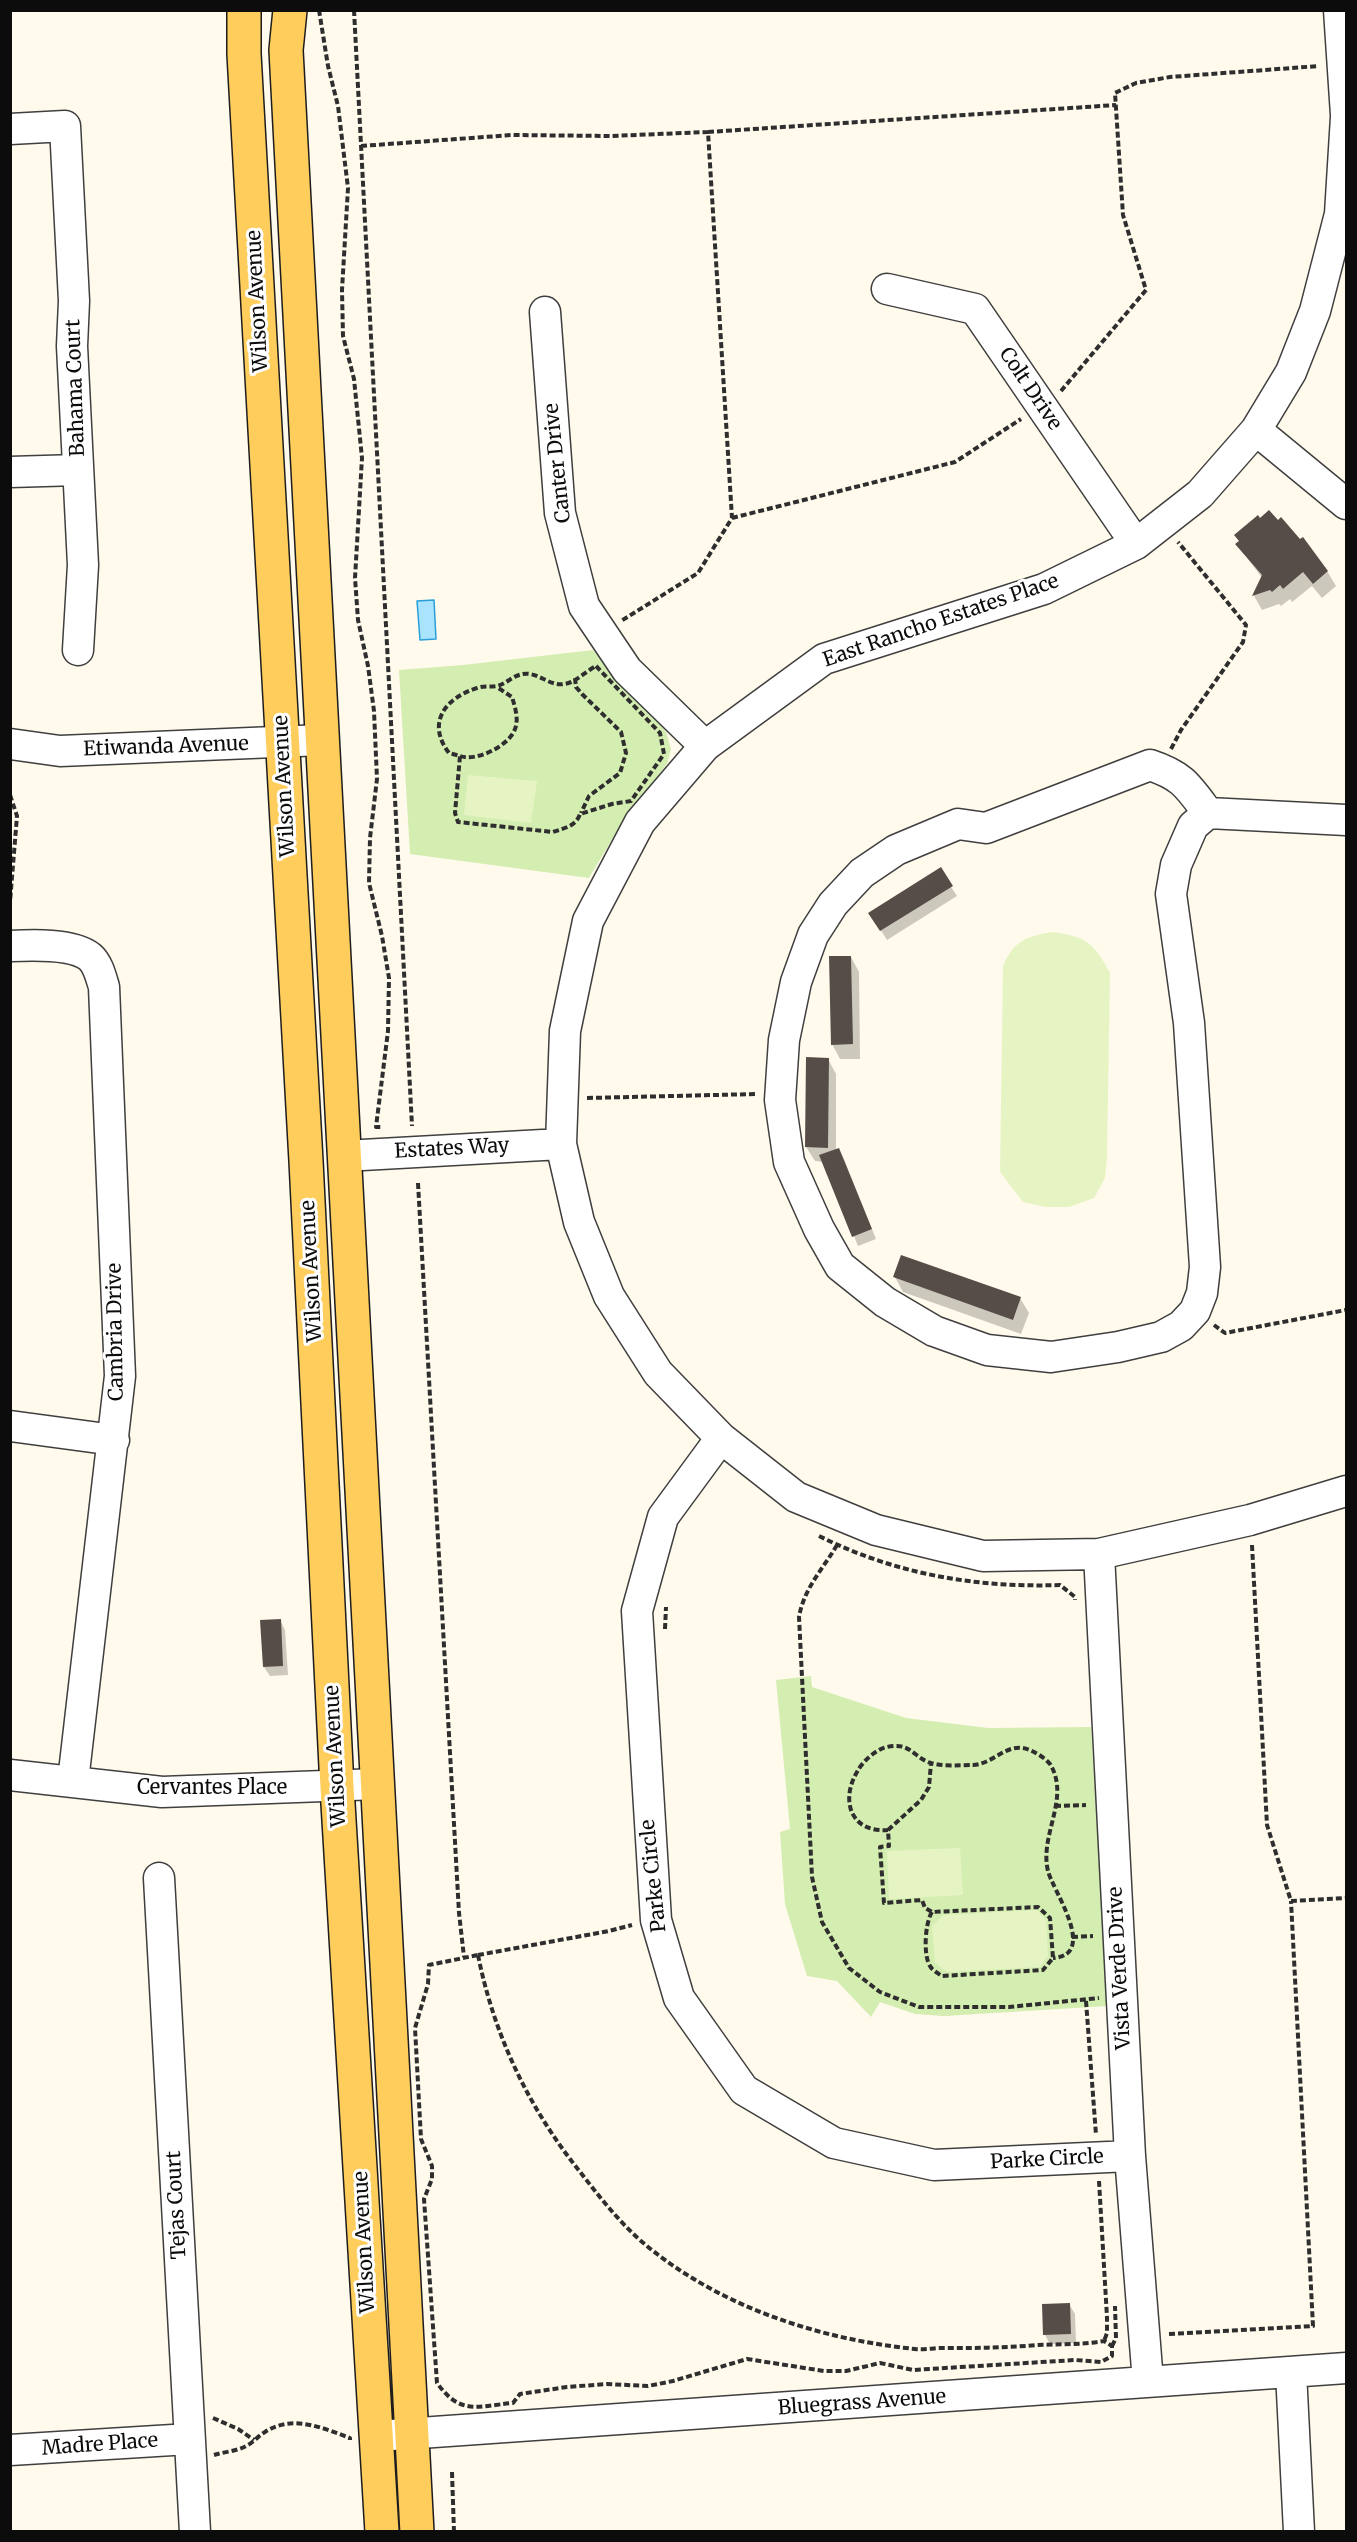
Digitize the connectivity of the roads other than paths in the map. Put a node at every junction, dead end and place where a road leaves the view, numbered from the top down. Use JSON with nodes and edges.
{"nodes":[{"id":1,"x":244,"y":10,"type":"edge"},
{"id":2,"x":290,"y":10,"type":"edge"},
{"id":3,"x":1339,"y":10,"type":"edge"},
{"id":4,"x":1347,"y":116,"type":"edge"},
{"id":5,"x":10,"y":129,"type":"edge"},
{"id":6,"x":887,"y":289,"type":"dead end"},
{"id":7,"x":545,"y":312,"type":"dead end"},
{"id":8,"x":1256,"y":430,"type":"junction"},
{"id":9,"x":78,"y":470,"type":"junction"},
{"id":10,"x":10,"y":472,"type":"edge"},
{"id":11,"x":1347,"y":504,"type":"edge"},
{"id":12,"x":1136,"y":544,"type":"junction"},
{"id":13,"x":78,"y":650,"type":"dead end"},
{"id":14,"x":322,"y":740,"type":"junction"},
{"id":15,"x":282,"y":743,"type":"junction"},
{"id":16,"x":10,"y":744,"type":"edge"},
{"id":17,"x":705,"y":746,"type":"junction"},
{"id":18,"x":1208,"y":813,"type":"junction"},
{"id":19,"x":1347,"y":820,"type":"edge"},
{"id":20,"x":10,"y":946,"type":"edge"},
{"id":21,"x":561,"y":1144,"type":"junction"},
{"id":22,"x":344,"y":1156,"type":"junction"},
{"id":23,"x":10,"y":1426,"type":"edge"},
{"id":24,"x":721,"y":1438,"type":"junction"},
{"id":25,"x":114,"y":1440,"type":"junction"},
{"id":26,"x":1347,"y":1491,"type":"edge"},
{"id":27,"x":1100,"y":1554,"type":"junction"},
{"id":28,"x":10,"y":1775,"type":"edge"},
{"id":29,"x":73,"y":1781,"type":"junction"},
{"id":30,"x":378,"y":1784,"type":"junction"},
{"id":31,"x":338,"y":1786,"type":"junction"},
{"id":32,"x":159,"y":1878,"type":"dead end"},
{"id":33,"x":1130,"y":2156,"type":"junction"},
{"id":34,"x":1347,"y":2368,"type":"edge"},
{"id":35,"x":1291,"y":2372,"type":"junction"},
{"id":36,"x":1148,"y":2382,"type":"junction"},
{"id":37,"x":413,"y":2434,"type":"junction"},
{"id":38,"x":190,"y":2438,"type":"junction"},
{"id":39,"x":364,"y":2442,"type":"junction"},
{"id":40,"x":10,"y":2450,"type":"edge"},
{"id":41,"x":195,"y":2532,"type":"edge"},
{"id":42,"x":382,"y":2532,"type":"edge"},
{"id":43,"x":417,"y":2532,"type":"edge"},
{"id":44,"x":1299,"y":2532,"type":"edge"}],
"edges":[{"from":1,"to":15,"type":"main road","name":"Wilson Avenue"},
{"from":2,"to":14,"type":"main road","name":"Wilson Avenue"},
{"from":3,"to":4,"type":"street","name":"East Rancho Estates Place"},
{"from":4,"to":8,"type":"street","name":"East Rancho Estates Place"},
{"from":5,"to":9,"type":"street","name":"Bahama Court"},
{"from":6,"to":12,"type":"street","name":"Colt Drive"},
{"from":7,"to":17,"type":"street","name":"Canter Drive"},
{"from":8,"to":11,"type":"street"},
{"from":8,"to":12,"type":"street","name":"East Rancho Estates Place"},
{"from":9,"to":10,"type":"street"},
{"from":9,"to":13,"type":"street","name":"Bahama Court"},
{"from":12,"to":17,"type":"street","name":"East Rancho Estates Place"},
{"from":14,"to":15,"type":"street","name":"Etiwanda Avenue"},
{"from":14,"to":22,"type":"main road","name":"Wilson Avenue"},
{"from":15,"to":16,"type":"street","name":"Etiwanda Avenue"},
{"from":15,"to":31,"type":"main road","name":"Wilson Avenue"},
{"from":17,"to":21,"type":"street","name":"East Rancho Estates Place"},
{"from":18,"to":18,"type":"street"},
{"from":18,"to":19,"type":"street"},
{"from":20,"to":25,"type":"street","name":"Cambria Drive"},
{"from":21,"to":22,"type":"street","name":"Estates Way"},
{"from":21,"to":24,"type":"street","name":"East Rancho Estates Place"},
{"from":22,"to":30,"type":"main road","name":"Wilson Avenue"},
{"from":23,"to":25,"type":"street"},
{"from":24,"to":27,"type":"street","name":"East Rancho Estates Place"},
{"from":24,"to":33,"type":"street","name":"Parke Circle"},
{"from":25,"to":29,"type":"street","name":"Cambria Drive"},
{"from":26,"to":27,"type":"street","name":"East Rancho Estates Place"},
{"from":27,"to":33,"type":"street","name":"Vista Verde Drive"},
{"from":28,"to":29,"type":"street","name":"Cervantes Place"},
{"from":29,"to":31,"type":"street","name":"Cervantes Place"},
{"from":30,"to":31,"type":"street","name":"Cervantes Place"},
{"from":30,"to":37,"type":"main road","name":"Wilson Avenue"},
{"from":31,"to":39,"type":"main road","name":"Wilson Avenue"},
{"from":32,"to":38,"type":"street","name":"Tejas Court"},
{"from":33,"to":36,"type":"street","name":"Vista Verde Drive"},
{"from":34,"to":35,"type":"street","name":"Bluegrass Avenue"},
{"from":35,"to":36,"type":"street","name":"Bluegrass Avenue"},
{"from":35,"to":44,"type":"street"},
{"from":36,"to":37,"type":"street","name":"Bluegrass Avenue"},
{"from":37,"to":39,"type":"street","name":"Bluegrass Avenue"},
{"from":37,"to":43,"type":"main road","name":"Wilson Avenue"},
{"from":38,"to":40,"type":"street","name":"Madre Place"},
{"from":38,"to":41,"type":"street","name":"Tejas Court"},
{"from":39,"to":42,"type":"main road","name":"Wilson Avenue"}]}
